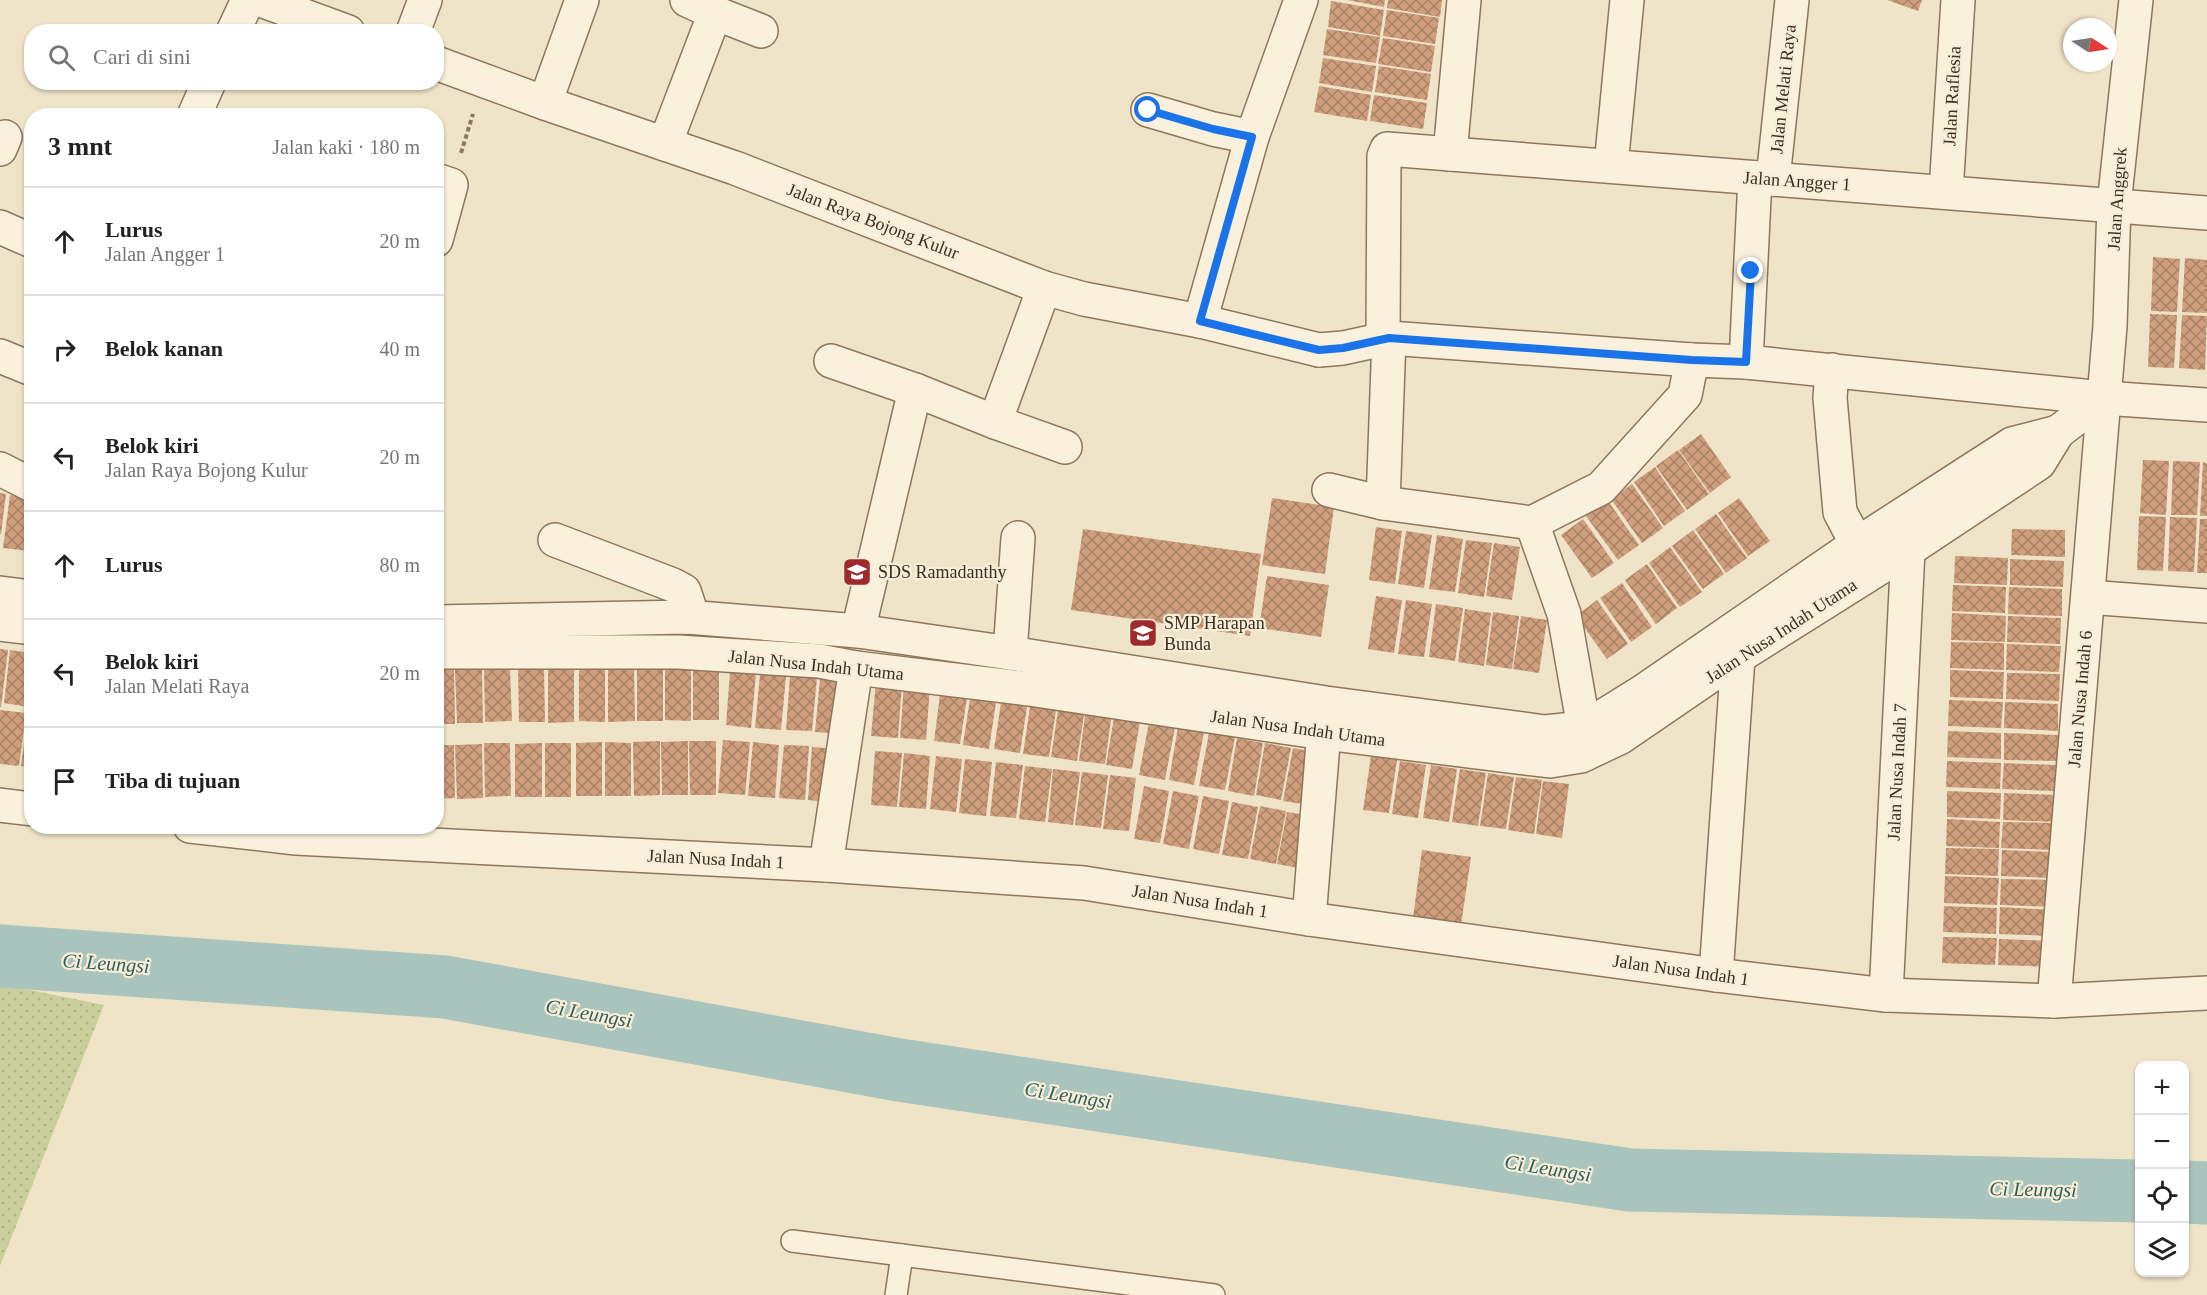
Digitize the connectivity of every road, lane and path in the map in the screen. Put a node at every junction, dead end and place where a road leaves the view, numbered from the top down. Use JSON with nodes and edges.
{"nodes":[{"id":1,"x":248,"y":0,"type":"edge"},
{"id":2,"x":261,"y":0,"type":"edge"},
{"id":3,"x":425,"y":0,"type":"edge"},
{"id":4,"x":582,"y":0,"type":"edge"},
{"id":5,"x":1301,"y":0,"type":"edge"},
{"id":6,"x":1464,"y":0,"type":"edge"},
{"id":7,"x":1627,"y":0,"type":"edge"},
{"id":8,"x":1792,"y":0,"type":"edge"},
{"id":9,"x":1958,"y":0,"type":"edge"},
{"id":10,"x":2136,"y":0,"type":"edge"},
{"id":11,"x":701,"y":6,"type":"edge"},
{"id":12,"x":237,"y":24,"type":"edge"},
{"id":13,"x":326,"y":24,"type":"edge"},
{"id":14,"x":416,"y":24,"type":"edge"},
{"id":15,"x":761,"y":31,"type":"dead end"},
{"id":16,"x":444,"y":66,"type":"edge"},
{"id":17,"x":483,"y":80,"type":"junction"},
{"id":18,"x":205,"y":90,"type":"edge"},
{"id":19,"x":545,"y":104,"type":"junction"},
{"id":20,"x":198,"y":108,"type":"edge"},
{"id":21,"x":1148,"y":110,"type":"dead end"},
{"id":22,"x":1252,"y":137,"type":"junction"},
{"id":23,"x":665,"y":144,"type":"junction"},
{"id":24,"x":1450,"y":154,"type":"junction"},
{"id":25,"x":1611,"y":166,"type":"junction"},
{"id":26,"x":1764,"y":178,"type":"junction"},
{"id":27,"x":444,"y":183,"type":"edge"},
{"id":28,"x":1946,"y":192,"type":"junction"},
{"id":29,"x":2114,"y":205,"type":"junction"},
{"id":30,"x":2207,"y":213,"type":"edge"},
{"id":31,"x":0,"y":227,"type":"edge"},
{"id":32,"x":24,"y":238,"type":"edge"},
{"id":33,"x":1044,"y":288,"type":"junction"},
{"id":34,"x":1200,"y":321,"type":"junction"},
{"id":35,"x":1386,"y":338,"type":"junction"},
{"id":36,"x":0,"y":356,"type":"edge"},
{"id":37,"x":1692,"y":360,"type":"junction"},
{"id":38,"x":831,"y":361,"type":"dead end"},
{"id":39,"x":1746,"y":362,"type":"junction"},
{"id":40,"x":24,"y":366,"type":"edge"},
{"id":41,"x":1832,"y":370,"type":"junction"},
{"id":42,"x":915,"y":390,"type":"junction"},
{"id":43,"x":2103,"y":398,"type":"junction"},
{"id":44,"x":2207,"y":405,"type":"edge"},
{"id":45,"x":995,"y":422,"type":"junction"},
{"id":46,"x":2058,"y":432,"type":"junction"},
{"id":47,"x":1065,"y":447,"type":"dead end"},
{"id":48,"x":0,"y":469,"type":"edge"},
{"id":49,"x":24,"y":481,"type":"edge"},
{"id":50,"x":1329,"y":490,"type":"dead end"},
{"id":51,"x":1383,"y":504,"type":"junction"},
{"id":52,"x":1532,"y":523,"type":"junction"},
{"id":53,"x":1018,"y":538,"type":"dead end"},
{"id":54,"x":555,"y":540,"type":"dead end"},
{"id":55,"x":1857,"y":544,"type":"junction"},
{"id":56,"x":1908,"y":549,"type":"junction"},
{"id":57,"x":0,"y":593,"type":"edge"},
{"id":58,"x":24,"y":596,"type":"edge"},
{"id":59,"x":2088,"y":597,"type":"junction"},
{"id":60,"x":2207,"y":606,"type":"edge"},
{"id":61,"x":687,"y":617,"type":"junction"},
{"id":62,"x":444,"y":622,"type":"edge"},
{"id":63,"x":0,"y":624,"type":"edge"},
{"id":64,"x":24,"y":627,"type":"edge"},
{"id":65,"x":858,"y":631,"type":"junction"},
{"id":66,"x":444,"y":652,"type":"edge"},
{"id":67,"x":1010,"y":653,"type":"junction"},
{"id":68,"x":1738,"y":657,"type":"junction"},
{"id":69,"x":856,"y":668,"type":"junction"},
{"id":70,"x":1325,"y":718,"type":"junction"},
{"id":71,"x":1584,"y":728,"type":"junction"},
{"id":72,"x":0,"y":805,"type":"edge"},
{"id":73,"x":24,"y":808,"type":"edge"},
{"id":74,"x":328,"y":834,"type":"edge"},
{"id":75,"x":826,"y":865,"type":"junction"},
{"id":76,"x":1309,"y":919,"type":"junction"},
{"id":77,"x":1716,"y":975,"type":"junction"},
{"id":78,"x":2207,"y":993,"type":"edge"},
{"id":79,"x":1886,"y":995,"type":"junction"},
{"id":80,"x":2054,"y":1001,"type":"junction"},
{"id":81,"x":792,"y":1240,"type":"dead end"},
{"id":82,"x":902,"y":1255,"type":"junction"},
{"id":83,"x":896,"y":1295,"type":"edge"},
{"id":84,"x":1214,"y":1295,"type":"edge"}],
"edges":[{"from":1,"to":12,"type":"street"},
{"from":2,"to":13,"type":"street"},
{"from":3,"to":14,"type":"street"},
{"from":4,"to":19,"type":"street"},
{"from":5,"to":22,"type":"street"},
{"from":6,"to":24,"type":"street"},
{"from":7,"to":25,"type":"street"},
{"from":8,"to":26,"type":"street","name":"Jalan Melati Raya"},
{"from":9,"to":28,"type":"street","name":"Jalan Raflesia"},
{"from":10,"to":29,"type":"street","name":"Jalan Anggrek"},
{"from":11,"to":15,"type":"street"},
{"from":11,"to":23,"type":"street"},
{"from":16,"to":17,"type":"street","name":"Jalan Raya Bojong Kulur"},
{"from":17,"to":19,"type":"street","name":"Jalan Raya Bojong Kulur"},
{"from":17,"to":27,"type":"path"},
{"from":18,"to":20,"type":"street"},
{"from":19,"to":23,"type":"street","name":"Jalan Raya Bojong Kulur"},
{"from":21,"to":22,"type":"street"},
{"from":22,"to":34,"type":"street"},
{"from":23,"to":33,"type":"street","name":"Jalan Raya Bojong Kulur"},
{"from":24,"to":25,"type":"street","name":"Jalan Angger 1"},
{"from":24,"to":35,"type":"street","name":"Jalan Angger 1"},
{"from":25,"to":26,"type":"street","name":"Jalan Angger 1"},
{"from":26,"to":28,"type":"street","name":"Jalan Angger 1"},
{"from":26,"to":39,"type":"street","name":"Jalan Melati Raya"},
{"from":28,"to":29,"type":"street","name":"Jalan Angger 1"},
{"from":29,"to":30,"type":"street","name":"Jalan Angger 1"},
{"from":29,"to":43,"type":"street","name":"Jalan Anggrek"},
{"from":31,"to":32,"type":"street"},
{"from":33,"to":34,"type":"street","name":"Jalan Raya Bojong Kulur"},
{"from":33,"to":45,"type":"street"},
{"from":34,"to":35,"type":"street","name":"Jalan Raya Bojong Kulur"},
{"from":35,"to":37,"type":"street"},
{"from":35,"to":51,"type":"street"},
{"from":36,"to":40,"type":"street"},
{"from":37,"to":39,"type":"street"},
{"from":37,"to":52,"type":"street"},
{"from":38,"to":42,"type":"street"},
{"from":39,"to":41,"type":"street"},
{"from":41,"to":43,"type":"street"},
{"from":41,"to":55,"type":"street"},
{"from":42,"to":45,"type":"street"},
{"from":42,"to":65,"type":"street"},
{"from":43,"to":44,"type":"street"},
{"from":43,"to":46,"type":"street","name":"Jalan Nusa Indah Utama"},
{"from":43,"to":59,"type":"street","name":"Jalan Nusa Indah 6"},
{"from":45,"to":47,"type":"street"},
{"from":46,"to":55,"type":"street","name":"Jalan Nusa Indah Utama"},
{"from":46,"to":56,"type":"street","name":"Jalan Nusa Indah Utama"},
{"from":48,"to":49,"type":"street"},
{"from":50,"to":51,"type":"street"},
{"from":51,"to":52,"type":"street"},
{"from":52,"to":71,"type":"street"},
{"from":53,"to":67,"type":"street"},
{"from":54,"to":61,"type":"street"},
{"from":55,"to":71,"type":"street","name":"Jalan Nusa Indah Utama"},
{"from":56,"to":68,"type":"street","name":"Jalan Nusa Indah Utama"},
{"from":56,"to":79,"type":"street","name":"Jalan Nusa Indah 7"},
{"from":57,"to":58,"type":"street"},
{"from":59,"to":60,"type":"street"},
{"from":59,"to":80,"type":"street","name":"Jalan Nusa Indah 6"},
{"from":61,"to":62,"type":"street","name":"Jalan Nusa Indah Utama"},
{"from":61,"to":65,"type":"street","name":"Jalan Nusa Indah Utama"},
{"from":63,"to":64,"type":"street"},
{"from":65,"to":67,"type":"street","name":"Jalan Nusa Indah Utama"},
{"from":66,"to":69,"type":"street","name":"Jalan Nusa Indah Utama"},
{"from":67,"to":70,"type":"street","name":"Jalan Nusa Indah Utama"},
{"from":68,"to":70,"type":"street","name":"Jalan Nusa Indah Utama"},
{"from":68,"to":77,"type":"street"},
{"from":69,"to":70,"type":"street","name":"Jalan Nusa Indah Utama"},
{"from":69,"to":75,"type":"street"},
{"from":70,"to":71,"type":"street","name":"Jalan Nusa Indah Utama"},
{"from":70,"to":76,"type":"street"},
{"from":72,"to":73,"type":"street"},
{"from":74,"to":75,"type":"street","name":"Jalan Nusa Indah 1"},
{"from":75,"to":76,"type":"street","name":"Jalan Nusa Indah 1"},
{"from":76,"to":77,"type":"street","name":"Jalan Nusa Indah 1"},
{"from":77,"to":79,"type":"street","name":"Jalan Nusa Indah 1"},
{"from":78,"to":80,"type":"street","name":"Jalan Nusa Indah 1"},
{"from":79,"to":80,"type":"street","name":"Jalan Nusa Indah 1"},
{"from":81,"to":82,"type":"lane"},
{"from":82,"to":83,"type":"lane"},
{"from":82,"to":84,"type":"lane"}]}
